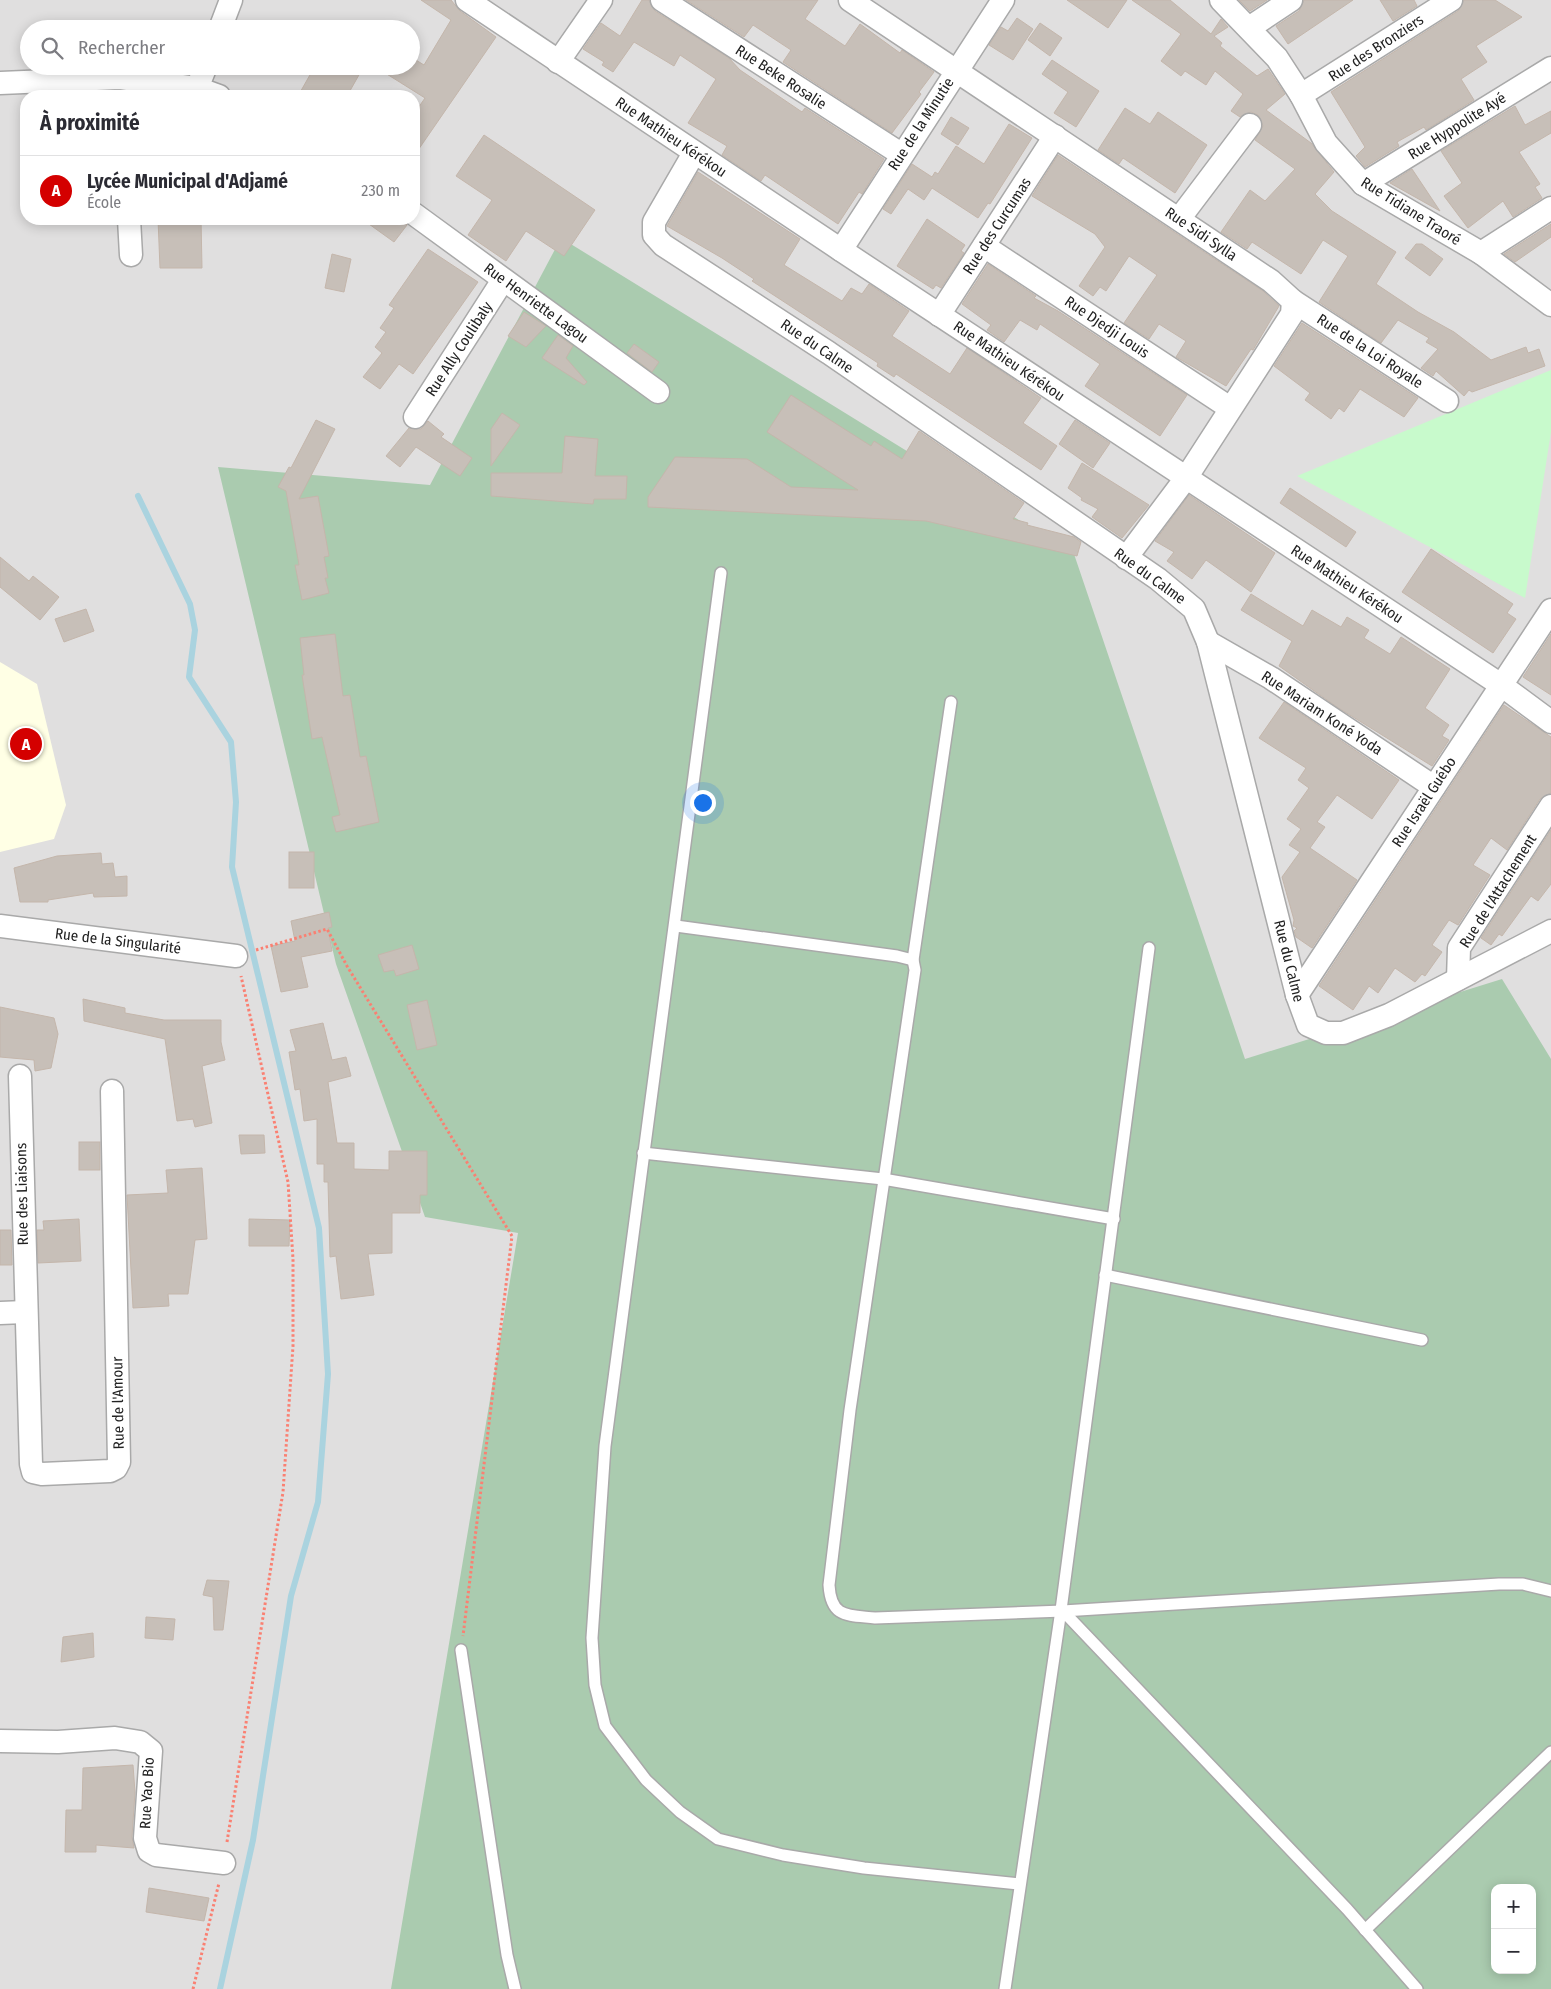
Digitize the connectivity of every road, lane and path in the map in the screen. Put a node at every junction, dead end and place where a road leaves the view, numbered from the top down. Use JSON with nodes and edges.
{"nodes":[{"id":1,"x":231,"y":0,"type":"edge"},
{"id":2,"x":467,"y":0,"type":"edge"},
{"id":3,"x":601,"y":0,"type":"edge"},
{"id":4,"x":662,"y":0,"type":"edge"},
{"id":5,"x":850,"y":0,"type":"edge"},
{"id":6,"x":1003,"y":0,"type":"edge"},
{"id":7,"x":1221,"y":0,"type":"edge"},
{"id":8,"x":1292,"y":0,"type":"edge"},
{"id":9,"x":1451,"y":0,"type":"edge"},
{"id":10,"x":223,"y":20,"type":"edge"},
{"id":11,"x":1249,"y":28,"type":"junction"},
{"id":12,"x":558,"y":62,"type":"junction"},
{"id":13,"x":1551,"y":68,"type":"edge"},
{"id":14,"x":956,"y":71,"type":"junction"},
{"id":15,"x":202,"y":75,"type":"edge"},
{"id":16,"x":0,"y":82,"type":"edge"},
{"id":17,"x":120,"y":87,"type":"edge"},
{"id":18,"x":197,"y":88,"type":"junction"},
{"id":19,"x":202,"y":90,"type":"edge"},
{"id":20,"x":1301,"y":95,"type":"junction"},
{"id":21,"x":1250,"y":125,"type":"dead end"},
{"id":22,"x":1055,"y":136,"type":"junction"},
{"id":23,"x":694,"y":153,"type":"junction"},
{"id":24,"x":901,"y":154,"type":"junction"},
{"id":25,"x":1363,"y":184,"type":"junction"},
{"id":26,"x":1551,"y":208,"type":"edge"},
{"id":27,"x":420,"y":218,"type":"edge"},
{"id":28,"x":1179,"y":219,"type":"junction"},
{"id":29,"x":129,"y":225,"type":"edge"},
{"id":30,"x":984,"y":246,"type":"junction"},
{"id":31,"x":841,"y":250,"type":"junction"},
{"id":32,"x":1481,"y":253,"type":"junction"},
{"id":33,"x":131,"y":255,"type":"dead end"},
{"id":34,"x":503,"y":280,"type":"junction"},
{"id":35,"x":1293,"y":301,"type":"junction"},
{"id":36,"x":1551,"y":305,"type":"edge"},
{"id":37,"x":939,"y":314,"type":"junction"},
{"id":38,"x":658,"y":392,"type":"dead end"},
{"id":39,"x":1447,"y":402,"type":"dead end"},
{"id":40,"x":1230,"y":408,"type":"junction"},
{"id":41,"x":415,"y":417,"type":"dead end"},
{"id":42,"x":1186,"y":478,"type":"junction"},
{"id":43,"x":1126,"y":558,"type":"junction"},
{"id":44,"x":721,"y":573,"type":"dead end"},
{"id":45,"x":1551,"y":610,"type":"edge"},
{"id":46,"x":1208,"y":642,"type":"junction"},
{"id":47,"x":1501,"y":685,"type":"junction"},
{"id":48,"x":951,"y":702,"type":"dead end"},
{"id":49,"x":1551,"y":722,"type":"edge"},
{"id":50,"x":1434,"y":787,"type":"junction"},
{"id":51,"x":1551,"y":806,"type":"edge"},
{"id":52,"x":0,"y":926,"type":"edge"},
{"id":53,"x":676,"y":926,"type":"junction"},
{"id":54,"x":1550,"y":934,"type":"edge"},
{"id":55,"x":1149,"y":948,"type":"dead end"},
{"id":56,"x":236,"y":956,"type":"junction"},
{"id":57,"x":914,"y":960,"type":"junction"},
{"id":58,"x":1458,"y":979,"type":"junction"},
{"id":59,"x":1297,"y":995,"type":"junction"},
{"id":60,"x":20,"y":1076,"type":"dead end"},
{"id":61,"x":112,"y":1092,"type":"dead end"},
{"id":62,"x":643,"y":1153,"type":"junction"},
{"id":63,"x":883,"y":1179,"type":"junction"},
{"id":64,"x":1114,"y":1218,"type":"junction"},
{"id":65,"x":1104,"y":1275,"type":"junction"},
{"id":66,"x":25,"y":1312,"type":"junction"},
{"id":67,"x":0,"y":1313,"type":"edge"},
{"id":68,"x":1422,"y":1340,"type":"dead end"},
{"id":69,"x":1551,"y":1591,"type":"edge"},
{"id":70,"x":1062,"y":1610,"type":"junction"},
{"id":71,"x":462,"y":1650,"type":"joint"},
{"id":72,"x":0,"y":1741,"type":"edge"},
{"id":73,"x":1551,"y":1752,"type":"edge"},
{"id":74,"x":224,"y":1863,"type":"junction"},
{"id":75,"x":1019,"y":1884,"type":"junction"},
{"id":76,"x":1365,"y":1930,"type":"junction"},
{"id":77,"x":193,"y":1989,"type":"edge"},
{"id":78,"x":515,"y":1989,"type":"edge"},
{"id":79,"x":1005,"y":1989,"type":"edge"},
{"id":80,"x":1417,"y":1989,"type":"edge"}],
"edges":[{"from":1,"to":10,"type":"street"},
{"from":2,"to":12,"type":"street","name":"Rue Mathieu Kérékou"},
{"from":3,"to":12,"type":"street"},
{"from":4,"to":24,"type":"street","name":"Rue Beke Rosalie"},
{"from":5,"to":14,"type":"street","name":"Rue Sidi Sylla"},
{"from":6,"to":14,"type":"street","name":"Rue de la Minutie"},
{"from":7,"to":11,"type":"street","name":"Rue Tidiane Traoré"},
{"from":8,"to":11,"type":"street"},
{"from":9,"to":20,"type":"street","name":"Rue des Bronziers"},
{"from":11,"to":20,"type":"street","name":"Rue Tidiane Traoré"},
{"from":12,"to":23,"type":"street","name":"Rue Mathieu Kérékou"},
{"from":13,"to":25,"type":"street","name":"Rue Hyppolite Ayé"},
{"from":14,"to":22,"type":"street","name":"Rue Sidi Sylla"},
{"from":14,"to":24,"type":"street","name":"Rue de la Minutie"},
{"from":15,"to":18,"type":"street"},
{"from":16,"to":17,"type":"street"},
{"from":17,"to":18,"type":"street"},
{"from":18,"to":19,"type":"street"},
{"from":20,"to":25,"type":"street","name":"Rue Tidiane Traoré"},
{"from":21,"to":28,"type":"street"},
{"from":22,"to":28,"type":"street","name":"Rue Sidi Sylla"},
{"from":22,"to":30,"type":"street","name":"Rue des Curcumas"},
{"from":23,"to":31,"type":"street","name":"Rue Mathieu Kérékou"},
{"from":23,"to":43,"type":"street","name":"Rue du Calme"},
{"from":24,"to":31,"type":"street","name":"Rue de la Minutie"},
{"from":25,"to":32,"type":"street","name":"Rue Tidiane Traoré"},
{"from":26,"to":32,"type":"street"},
{"from":27,"to":34,"type":"street","name":"Rue Henriette Lagou"},
{"from":28,"to":35,"type":"street","name":"Rue Sidi Sylla"},
{"from":29,"to":33,"type":"street"},
{"from":30,"to":37,"type":"street","name":"Rue des Curcumas"},
{"from":30,"to":40,"type":"street","name":"Rue Djedji Louis"},
{"from":31,"to":37,"type":"street","name":"Rue Mathieu Kérékou"},
{"from":32,"to":36,"type":"street","name":"Rue Tidiane Traoré"},
{"from":34,"to":38,"type":"street","name":"Rue Henriette Lagou"},
{"from":34,"to":41,"type":"street","name":"Rue Ally Coulibaly"},
{"from":35,"to":39,"type":"street","name":"Rue de la Loi Royale"},
{"from":35,"to":40,"type":"street"},
{"from":37,"to":42,"type":"street","name":"Rue Mathieu Kérékou"},
{"from":40,"to":42,"type":"street"},
{"from":42,"to":43,"type":"street"},
{"from":42,"to":47,"type":"street","name":"Rue Mathieu Kérékou"},
{"from":43,"to":46,"type":"street","name":"Rue du Calme"},
{"from":44,"to":53,"type":"lane"},
{"from":45,"to":47,"type":"street","name":"Rue Israël Guébo"},
{"from":46,"to":50,"type":"street","name":"Rue Mariam Koné Yoda"},
{"from":46,"to":59,"type":"street","name":"Rue du Calme"},
{"from":47,"to":49,"type":"street","name":"Rue Mathieu Kérékou"},
{"from":47,"to":50,"type":"street","name":"Rue Israël Guébo"},
{"from":48,"to":57,"type":"lane"},
{"from":50,"to":59,"type":"street","name":"Rue Israël Guébo"},
{"from":51,"to":58,"type":"street","name":"Rue de l'Attachement"},
{"from":52,"to":56,"type":"street","name":"Rue de la Singularité"},
{"from":53,"to":57,"type":"lane"},
{"from":53,"to":62,"type":"lane"},
{"from":54,"to":58,"type":"street","name":"Rue du Calme"},
{"from":55,"to":64,"type":"lane"},
{"from":56,"to":71,"type":"path"},
{"from":56,"to":74,"type":"path"},
{"from":57,"to":63,"type":"lane"},
{"from":58,"to":59,"type":"street","name":"Rue du Calme"},
{"from":60,"to":66,"type":"street","name":"Rue des Liaisons"},
{"from":61,"to":66,"type":"street","name":"Rue de l'Amour"},
{"from":62,"to":63,"type":"lane"},
{"from":62,"to":75,"type":"lane"},
{"from":63,"to":64,"type":"lane"},
{"from":63,"to":70,"type":"lane"},
{"from":64,"to":65,"type":"lane"},
{"from":65,"to":68,"type":"lane"},
{"from":65,"to":70,"type":"lane"},
{"from":66,"to":67,"type":"street"},
{"from":69,"to":70,"type":"lane"},
{"from":70,"to":75,"type":"lane"},
{"from":70,"to":76,"type":"lane"},
{"from":71,"to":78,"type":"lane"},
{"from":72,"to":74,"type":"street","name":"Rue Yao Bio"},
{"from":73,"to":76,"type":"lane"},
{"from":74,"to":77,"type":"path"},
{"from":75,"to":79,"type":"lane"},
{"from":76,"to":80,"type":"lane"}]}
